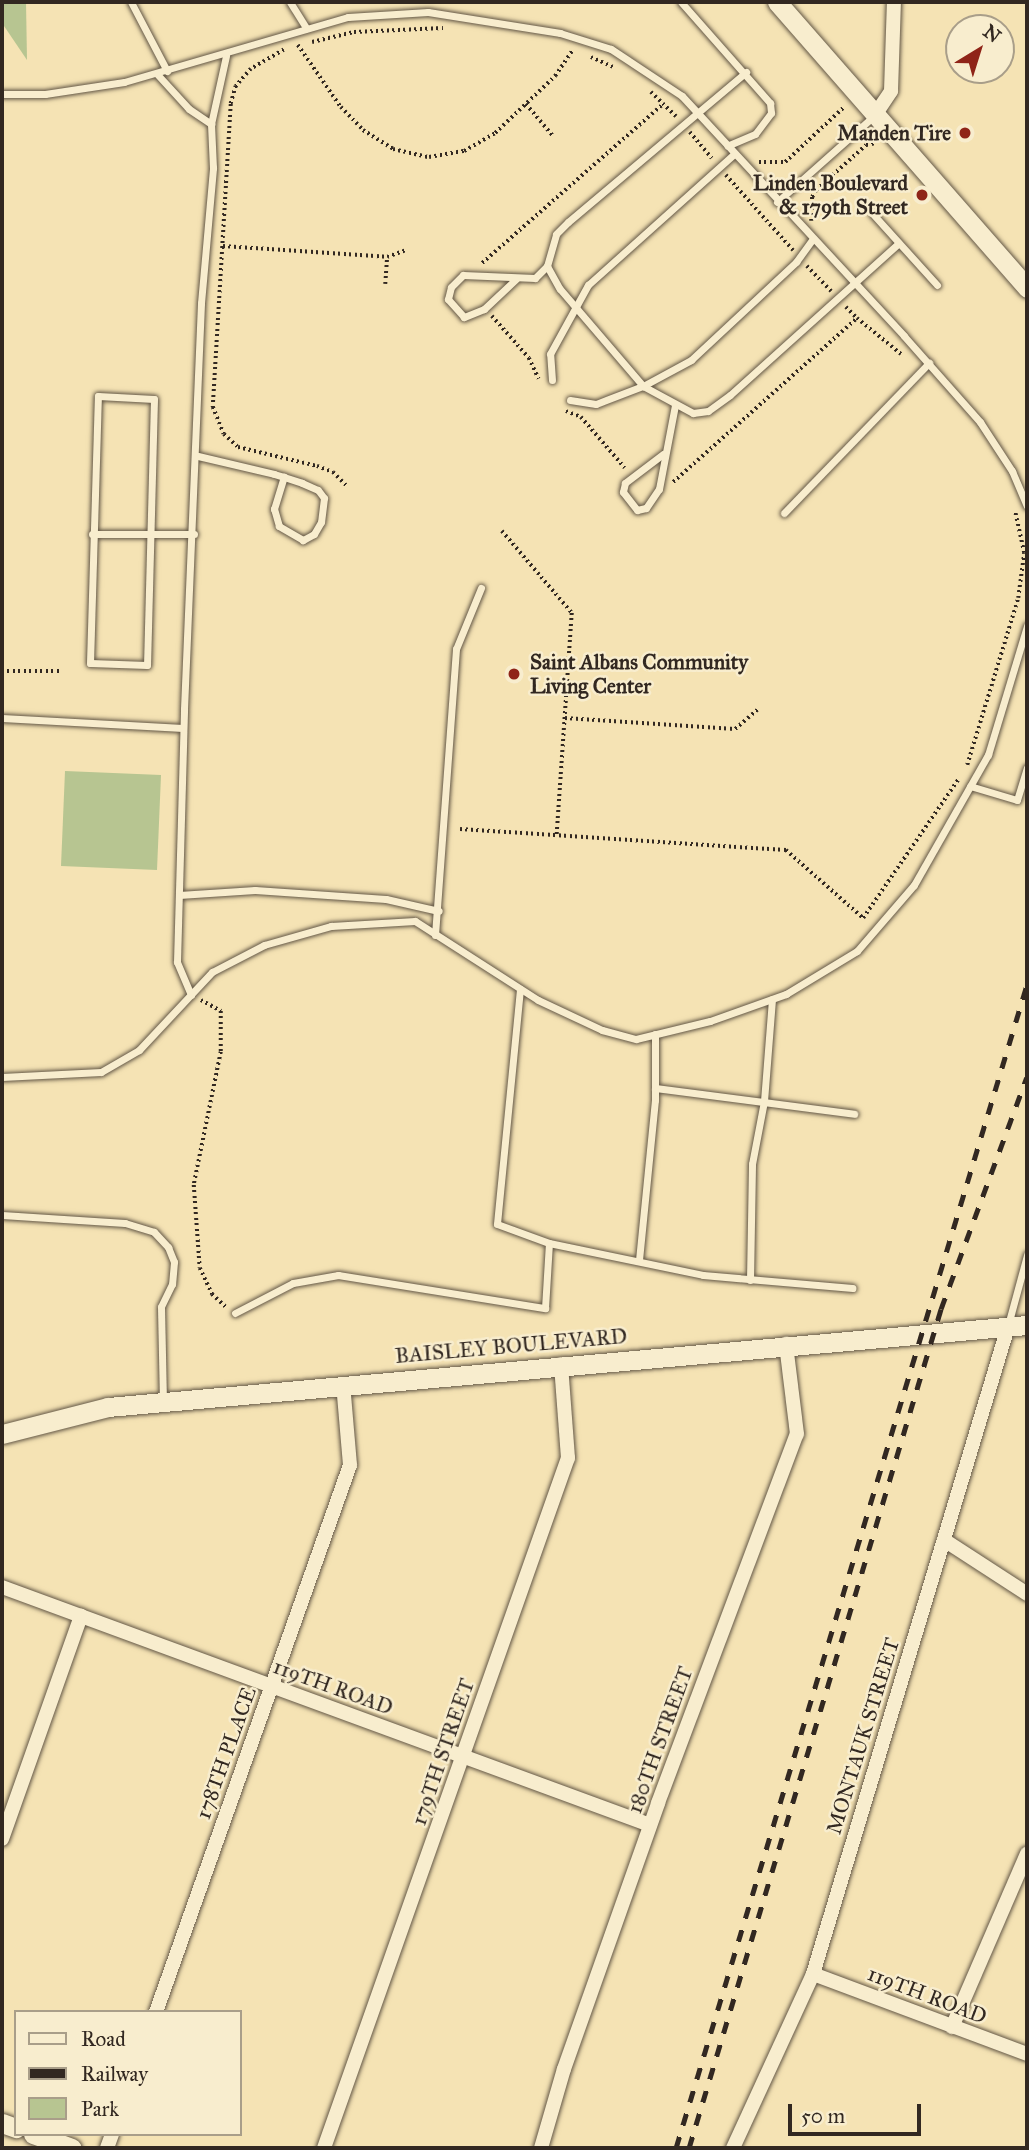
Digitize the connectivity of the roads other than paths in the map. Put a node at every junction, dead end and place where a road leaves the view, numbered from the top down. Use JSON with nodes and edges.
{"nodes":[{"id":1,"x":131,"y":2,"type":"edge"},
{"id":2,"x":290,"y":2,"type":"edge"},
{"id":3,"x":681,"y":2,"type":"edge"},
{"id":4,"x":777,"y":2,"type":"edge"},
{"id":5,"x":894,"y":2,"type":"edge"},
{"id":6,"x":306,"y":28,"type":"junction"},
{"id":7,"x":226,"y":55,"type":"junction"},
{"id":8,"x":167,"y":71,"type":"junction"},
{"id":9,"x":746,"y":72,"type":"junction"},
{"id":10,"x":156,"y":74,"type":"junction"},
{"id":11,"x":2,"y":94,"type":"edge"},
{"id":12,"x":698,"y":114,"type":"junction"},
{"id":13,"x":875,"y":115,"type":"junction"},
{"id":14,"x":211,"y":124,"type":"junction"},
{"id":15,"x":727,"y":146,"type":"junction"},
{"id":16,"x":734,"y":154,"type":"junction"},
{"id":17,"x":777,"y":202,"type":"junction"},
{"id":18,"x":872,"y":213,"type":"dead end"},
{"id":19,"x":813,"y":239,"type":"junction"},
{"id":20,"x":899,"y":243,"type":"junction"},
{"id":21,"x":547,"y":266,"type":"junction"},
{"id":22,"x":516,"y":279,"type":"junction"},
{"id":23,"x":853,"y":282,"type":"junction"},
{"id":24,"x":937,"y":285,"type":"dead end"},
{"id":25,"x":1027,"y":288,"type":"edge"},
{"id":26,"x":576,"y":309,"type":"junction"},
{"id":27,"x":929,"y":363,"type":"junction"},
{"id":28,"x":552,"y":380,"type":"dead end"},
{"id":29,"x":643,"y":386,"type":"junction"},
{"id":30,"x":570,"y":400,"type":"dead end"},
{"id":31,"x":675,"y":405,"type":"junction"},
{"id":32,"x":663,"y":454,"type":"junction"},
{"id":33,"x":198,"y":456,"type":"junction"},
{"id":34,"x":284,"y":477,"type":"junction"},
{"id":35,"x":1027,"y":506,"type":"edge"},
{"id":36,"x":784,"y":513,"type":"dead end"},
{"id":37,"x":93,"y":534,"type":"junction"},
{"id":38,"x":149,"y":534,"type":"junction"},
{"id":39,"x":194,"y":534,"type":"junction"},
{"id":40,"x":481,"y":588,"type":"dead end"},
{"id":41,"x":1027,"y":625,"type":"edge"},
{"id":42,"x":2,"y":718,"type":"edge"},
{"id":43,"x":183,"y":727,"type":"junction"},
{"id":44,"x":1027,"y":767,"type":"edge"},
{"id":45,"x":970,"y":786,"type":"junction"},
{"id":46,"x":179,"y":895,"type":"junction"},
{"id":47,"x":439,"y":911,"type":"junction"},
{"id":48,"x":435,"y":935,"type":"junction"},
{"id":49,"x":520,"y":989,"type":"junction"},
{"id":50,"x":191,"y":995,"type":"junction"},
{"id":51,"x":772,"y":999,"type":"junction"},
{"id":52,"x":655,"y":1034,"type":"junction"},
{"id":53,"x":2,"y":1077,"type":"edge"},
{"id":54,"x":655,"y":1088,"type":"junction"},
{"id":55,"x":764,"y":1101,"type":"junction"},
{"id":56,"x":854,"y":1114,"type":"dead end"},
{"id":57,"x":2,"y":1215,"type":"edge"},
{"id":58,"x":549,"y":1243,"type":"junction"},
{"id":59,"x":1027,"y":1255,"type":"edge"},
{"id":60,"x":639,"y":1259,"type":"junction"},
{"id":61,"x":750,"y":1280,"type":"junction"},
{"id":62,"x":852,"y":1288,"type":"dead end"},
{"id":63,"x":235,"y":1313,"type":"road end"},
{"id":64,"x":1018,"y":1326,"type":"edge"},
{"id":65,"x":786,"y":1344,"type":"junction"},
{"id":66,"x":561,"y":1364,"type":"junction"},
{"id":67,"x":344,"y":1384,"type":"junction"},
{"id":68,"x":163,"y":1402,"type":"junction"},
{"id":69,"x":2,"y":1434,"type":"edge"},
{"id":70,"x":944,"y":1541,"type":"junction"},
{"id":71,"x":2,"y":1587,"type":"edge"},
{"id":72,"x":1027,"y":1594,"type":"edge"},
{"id":73,"x":81,"y":1616,"type":"junction"},
{"id":74,"x":272,"y":1686,"type":"junction"},
{"id":75,"x":464,"y":1757,"type":"junction"},
{"id":76,"x":650,"y":1825,"type":"junction"},
{"id":77,"x":2,"y":1839,"type":"edge"},
{"id":78,"x":1027,"y":1854,"type":"edge"},
{"id":79,"x":813,"y":1974,"type":"junction"},
{"id":80,"x":157,"y":2010,"type":"edge"},
{"id":81,"x":951,"y":2026,"type":"junction"},
{"id":82,"x":1027,"y":2054,"type":"edge"},
{"id":83,"x":39,"y":2136,"type":"edge"},
{"id":84,"x":72,"y":2148,"type":"edge"},
{"id":85,"x":324,"y":2148,"type":"edge"},
{"id":86,"x":541,"y":2148,"type":"edge"},
{"id":87,"x":733,"y":2148,"type":"edge"}],
"edges":[{"from":1,"to":8,"type":"lane"},
{"from":2,"to":6,"type":"lane"},
{"from":3,"to":9,"type":"lane"},
{"from":4,"to":13,"type":"street"},
{"from":5,"to":13,"type":"street"},
{"from":6,"to":7,"type":"lane"},
{"from":6,"to":12,"type":"lane"},
{"from":7,"to":8,"type":"lane"},
{"from":7,"to":14,"type":"lane"},
{"from":8,"to":10,"type":"lane"},
{"from":9,"to":12,"type":"lane"},
{"from":9,"to":15,"type":"lane"},
{"from":10,"to":11,"type":"lane"},
{"from":10,"to":14,"type":"lane"},
{"from":12,"to":15,"type":"lane"},
{"from":12,"to":21,"type":"lane"},
{"from":13,"to":17,"type":"lane"},
{"from":13,"to":25,"type":"street"},
{"from":14,"to":33,"type":"lane"},
{"from":15,"to":16,"type":"lane"},
{"from":16,"to":17,"type":"lane"},
{"from":16,"to":26,"type":"lane"},
{"from":17,"to":19,"type":"lane"},
{"from":18,"to":20,"type":"lane"},
{"from":19,"to":23,"type":"lane"},
{"from":19,"to":29,"type":"lane"},
{"from":20,"to":23,"type":"lane"},
{"from":20,"to":24,"type":"lane"},
{"from":21,"to":22,"type":"lane"},
{"from":21,"to":26,"type":"lane"},
{"from":22,"to":22,"type":"lane"},
{"from":23,"to":27,"type":"lane"},
{"from":23,"to":31,"type":"lane"},
{"from":26,"to":28,"type":"lane"},
{"from":26,"to":29,"type":"lane"},
{"from":27,"to":35,"type":"lane"},
{"from":27,"to":36,"type":"lane"},
{"from":29,"to":30,"type":"lane"},
{"from":29,"to":31,"type":"lane"},
{"from":31,"to":32,"type":"lane"},
{"from":32,"to":32,"type":"lane"},
{"from":33,"to":34,"type":"lane"},
{"from":33,"to":39,"type":"lane"},
{"from":34,"to":34,"type":"lane"},
{"from":37,"to":38,"type":"lane"},
{"from":37,"to":38,"type":"lane"},
{"from":37,"to":38,"type":"lane"},
{"from":38,"to":39,"type":"lane"},
{"from":39,"to":43,"type":"lane"},
{"from":40,"to":47,"type":"lane"},
{"from":41,"to":45,"type":"lane"},
{"from":42,"to":43,"type":"lane"},
{"from":43,"to":46,"type":"lane"},
{"from":44,"to":45,"type":"lane"},
{"from":45,"to":51,"type":"lane"},
{"from":46,"to":47,"type":"lane"},
{"from":46,"to":50,"type":"lane"},
{"from":47,"to":48,"type":"lane"},
{"from":48,"to":49,"type":"lane"},
{"from":48,"to":50,"type":"lane"},
{"from":49,"to":52,"type":"lane"},
{"from":49,"to":58,"type":"lane"},
{"from":50,"to":53,"type":"lane"},
{"from":51,"to":52,"type":"lane"},
{"from":51,"to":55,"type":"lane"},
{"from":52,"to":54,"type":"lane"},
{"from":54,"to":55,"type":"lane"},
{"from":54,"to":60,"type":"lane"},
{"from":55,"to":56,"type":"lane"},
{"from":55,"to":61,"type":"lane"},
{"from":57,"to":68,"type":"lane"},
{"from":58,"to":60,"type":"lane"},
{"from":58,"to":63,"type":"lane"},
{"from":59,"to":64,"type":"lane"},
{"from":60,"to":61,"type":"lane"},
{"from":61,"to":62,"type":"lane"},
{"from":64,"to":65,"type":"street","name":"BAISLEY BOULEVARD"},
{"from":64,"to":70,"type":"street","name":"MONTAUK STREET"},
{"from":65,"to":66,"type":"street","name":"BAISLEY BOULEVARD"},
{"from":65,"to":76,"type":"street","name":"180TH STREET"},
{"from":66,"to":67,"type":"street","name":"BAISLEY BOULEVARD"},
{"from":66,"to":75,"type":"street","name":"179TH STREET"},
{"from":67,"to":68,"type":"street","name":"BAISLEY BOULEVARD"},
{"from":67,"to":74,"type":"street","name":"178TH PLACE"},
{"from":68,"to":69,"type":"street","name":"BAISLEY BOULEVARD"},
{"from":70,"to":72,"type":"street"},
{"from":70,"to":79,"type":"street","name":"MONTAUK STREET"},
{"from":71,"to":73,"type":"street","name":"119TH ROAD"},
{"from":73,"to":74,"type":"street","name":"119TH ROAD"},
{"from":73,"to":77,"type":"street"},
{"from":74,"to":75,"type":"street","name":"119TH ROAD"},
{"from":74,"to":80,"type":"street","name":"178TH PLACE"},
{"from":75,"to":76,"type":"street","name":"119TH ROAD"},
{"from":75,"to":85,"type":"street","name":"179TH STREET"},
{"from":76,"to":86,"type":"street","name":"180TH STREET"},
{"from":78,"to":81,"type":"street"},
{"from":79,"to":81,"type":"street","name":"119TH ROAD"},
{"from":79,"to":87,"type":"street","name":"MONTAUK STREET"},
{"from":81,"to":82,"type":"street","name":"119TH ROAD"},
{"from":83,"to":84,"type":"street"}]}
